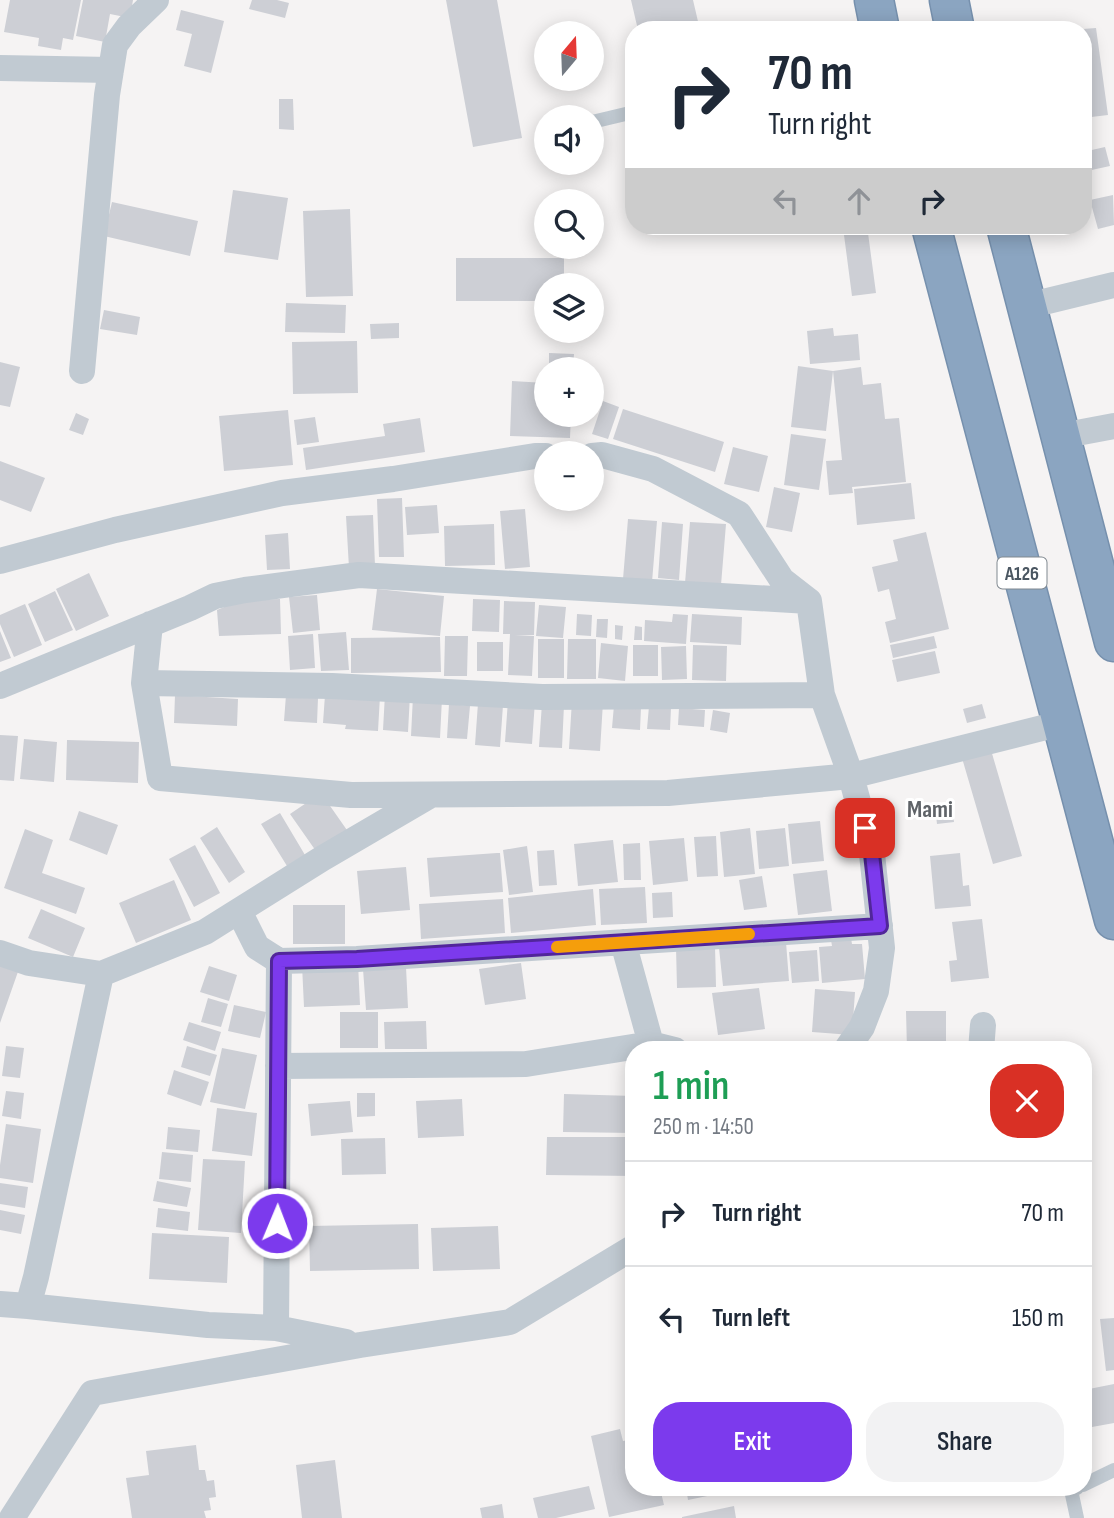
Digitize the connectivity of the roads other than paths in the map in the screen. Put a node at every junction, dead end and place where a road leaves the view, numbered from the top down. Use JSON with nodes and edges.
{"nodes":[{"id":1,"x":156,"y":0,"type":"edge"},
{"id":2,"x":874,"y":0,"type":"edge"},
{"id":3,"x":948,"y":0,"type":"edge"},
{"id":4,"x":878,"y":21,"type":"edge"},
{"id":5,"x":953,"y":21,"type":"edge"},
{"id":6,"x":0,"y":68,"type":"edge"},
{"id":7,"x":111,"y":69,"type":"junction"},
{"id":8,"x":625,"y":114,"type":"edge"},
{"id":9,"x":604,"y":119,"type":"edge"},
{"id":10,"x":933,"y":235,"type":"edge"},
{"id":11,"x":1008,"y":235,"type":"edge"},
{"id":12,"x":1114,"y":285,"type":"edge"},
{"id":13,"x":1027,"y":306,"type":"junction"},
{"id":14,"x":82,"y":371,"type":"dead end"},
{"id":15,"x":1114,"y":426,"type":"edge"},
{"id":16,"x":1060,"y":436,"type":"junction"},
{"id":17,"x":534,"y":456,"type":"edge"},
{"id":18,"x":604,"y":457,"type":"edge"},
{"id":19,"x":0,"y":561,"type":"edge"},
{"id":20,"x":810,"y":601,"type":"junction"},
{"id":21,"x":150,"y":624,"type":"junction"},
{"id":22,"x":1114,"y":642,"type":"edge"},
{"id":23,"x":144,"y":683,"type":"junction"},
{"id":24,"x":0,"y":686,"type":"edge"},
{"id":25,"x":822,"y":695,"type":"junction"},
{"id":26,"x":1062,"y":723,"type":"junction"},
{"id":27,"x":851,"y":776,"type":"junction"},
{"id":28,"x":431,"y":794,"type":"junction"},
{"id":29,"x":239,"y":911,"type":"junction"},
{"id":30,"x":1114,"y":920,"type":"edge"},
{"id":31,"x":880,"y":926,"type":"junction"},
{"id":32,"x":623,"y":942,"type":"junction"},
{"id":33,"x":0,"y":953,"type":"edge"},
{"id":34,"x":279,"y":961,"type":"junction"},
{"id":35,"x":101,"y":974,"type":"junction"},
{"id":36,"x":661,"y":1041,"type":"edge"},
{"id":37,"x":852,"y":1041,"type":"edge"},
{"id":38,"x":625,"y":1052,"type":"edge"},
{"id":39,"x":278,"y":1066,"type":"junction"},
{"id":40,"x":625,"y":1252,"type":"edge"},
{"id":41,"x":0,"y":1304,"type":"edge"},
{"id":42,"x":28,"y":1306,"type":"junction"},
{"id":43,"x":276,"y":1328,"type":"junction"},
{"id":44,"x":360,"y":1345,"type":"junction"},
{"id":45,"x":1114,"y":1470,"type":"edge"},
{"id":46,"x":1092,"y":1481,"type":"edge"},
{"id":47,"x":1072,"y":1496,"type":"edge"},
{"id":48,"x":12,"y":1518,"type":"edge"},
{"id":49,"x":1077,"y":1518,"type":"edge"}],
"edges":[{"from":1,"to":7,"type":"street"},
{"from":2,"to":4,"type":"highway"},
{"from":3,"to":5,"type":"highway"},
{"from":6,"to":7,"type":"street"},
{"from":7,"to":14,"type":"street"},
{"from":8,"to":9,"type":"lane"},
{"from":10,"to":26,"type":"highway","number":"A126"},
{"from":11,"to":13,"type":"highway"},
{"from":12,"to":13,"type":"street"},
{"from":13,"to":16,"type":"highway"},
{"from":15,"to":16,"type":"street"},
{"from":16,"to":22,"type":"highway"},
{"from":17,"to":19,"type":"street"},
{"from":18,"to":20,"type":"street"},
{"from":20,"to":21,"type":"street"},
{"from":20,"to":25,"type":"street"},
{"from":21,"to":23,"type":"street"},
{"from":21,"to":24,"type":"street"},
{"from":23,"to":25,"type":"street"},
{"from":23,"to":28,"type":"street"},
{"from":25,"to":27,"type":"street"},
{"from":26,"to":27,"type":"street"},
{"from":26,"to":30,"type":"highway","number":"A126"},
{"from":27,"to":28,"type":"street"},
{"from":27,"to":31,"type":"street"},
{"from":28,"to":29,"type":"street"},
{"from":29,"to":34,"type":"street"},
{"from":29,"to":35,"type":"street"},
{"from":31,"to":32,"type":"street"},
{"from":31,"to":37,"type":"street"},
{"from":32,"to":34,"type":"street"},
{"from":32,"to":36,"type":"street"},
{"from":33,"to":35,"type":"street"},
{"from":34,"to":39,"type":"street"},
{"from":35,"to":42,"type":"street"},
{"from":38,"to":39,"type":"street"},
{"from":39,"to":43,"type":"street"},
{"from":40,"to":44,"type":"street"},
{"from":41,"to":42,"type":"street"},
{"from":42,"to":43,"type":"street"},
{"from":43,"to":44,"type":"street"},
{"from":44,"to":48,"type":"street"},
{"from":45,"to":46,"type":"lane"},
{"from":47,"to":49,"type":"lane"}]}
